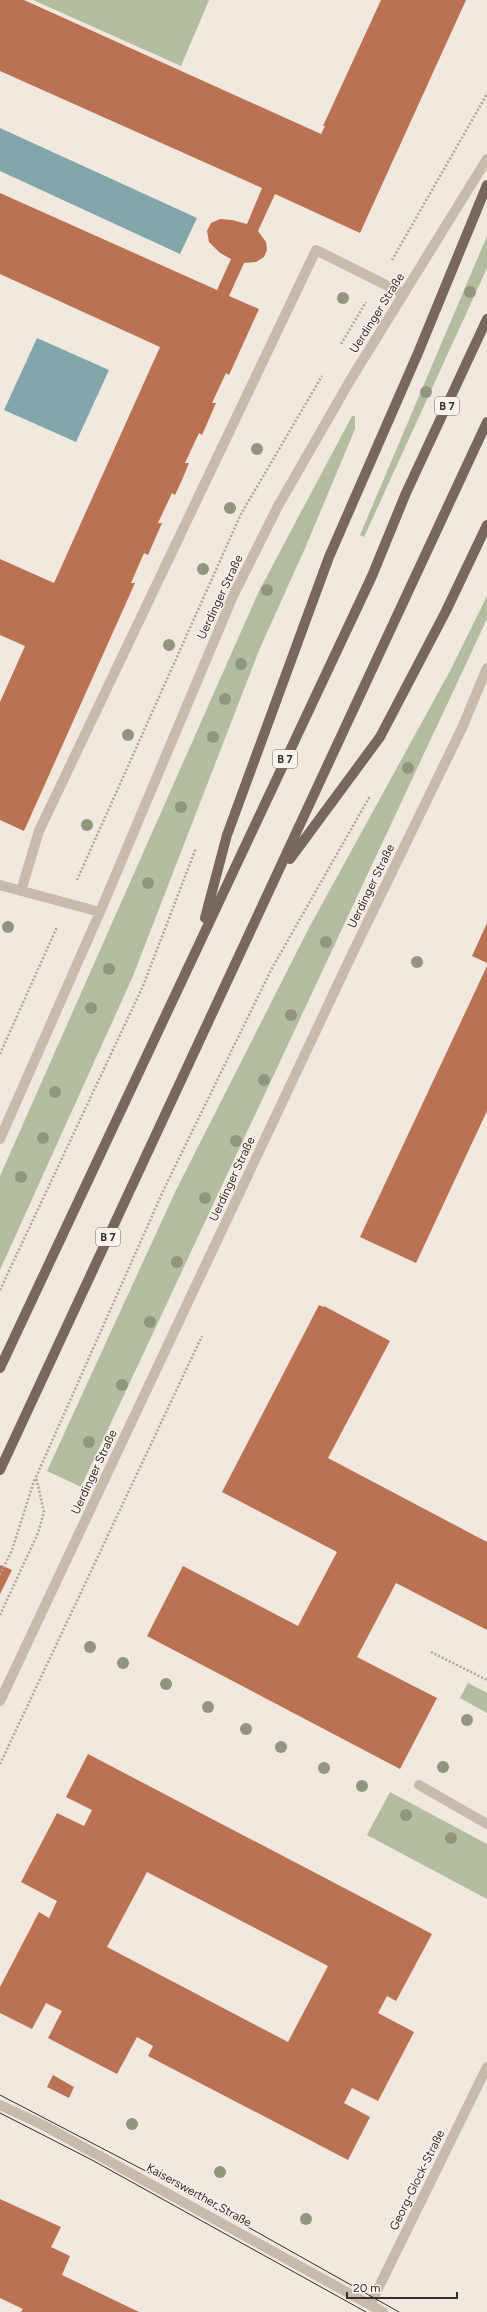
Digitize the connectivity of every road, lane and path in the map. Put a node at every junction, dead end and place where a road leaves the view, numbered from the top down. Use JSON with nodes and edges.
{"nodes":[{"id":1,"x":487,"y":159,"type":"edge"},
{"id":2,"x":487,"y":185,"type":"edge"},
{"id":3,"x":404,"y":294,"type":"junction"},
{"id":4,"x":487,"y":319,"type":"edge"},
{"id":5,"x":487,"y":422,"type":"edge"},
{"id":6,"x":487,"y":525,"type":"edge"},
{"id":7,"x":487,"y":668,"type":"edge"},
{"id":8,"x":370,"y":795,"type":"dead end"},
{"id":9,"x":197,"y":845,"type":"dead end"},
{"id":10,"x":277,"y":876,"type":"junction"},
{"id":11,"x":0,"y":885,"type":"edge"},
{"id":12,"x":21,"y":891,"type":"junction"},
{"id":13,"x":100,"y":912,"type":"junction"},
{"id":14,"x":55,"y":930,"type":"dead end"},
{"id":15,"x":199,"y":941,"type":"junction"},
{"id":16,"x":0,"y":1054,"type":"edge"},
{"id":17,"x":0,"y":1139,"type":"edge"},
{"id":18,"x":0,"y":1290,"type":"edge"},
{"id":19,"x":0,"y":1368,"type":"edge"},
{"id":20,"x":0,"y":1470,"type":"edge"},
{"id":21,"x":36,"y":1477,"type":"junction"},
{"id":22,"x":0,"y":1576,"type":"edge"},
{"id":23,"x":0,"y":1615,"type":"edge"},
{"id":24,"x":431,"y":1652,"type":"dead end"},
{"id":25,"x":487,"y":1680,"type":"edge"},
{"id":26,"x":0,"y":1701,"type":"edge"},
{"id":27,"x":419,"y":1785,"type":"dead end"},
{"id":28,"x":487,"y":1824,"type":"edge"},
{"id":29,"x":487,"y":2067,"type":"edge"},
{"id":30,"x":0,"y":2104,"type":"edge"},
{"id":31,"x":370,"y":2305,"type":"junction"},
{"id":32,"x":383,"y":2312,"type":"edge"}],
"edges":[{"from":1,"to":3,"type":"street","name":"Uerdinger Straße"},
{"from":2,"to":15,"type":"main road"},
{"from":3,"to":12,"type":"street"},
{"from":3,"to":13,"type":"street","name":"Uerdinger Straße"},
{"from":4,"to":15,"type":"main road","number":"B 7"},
{"from":5,"to":10,"type":"main road","number":"B 7"},
{"from":6,"to":10,"type":"main road"},
{"from":7,"to":26,"type":"street","name":"Uerdinger Straße"},
{"from":8,"to":21,"type":"path"},
{"from":9,"to":18,"type":"path"},
{"from":10,"to":20,"type":"main road","number":"B 7"},
{"from":11,"to":12,"type":"street"},
{"from":12,"to":13,"type":"street"},
{"from":13,"to":17,"type":"street","name":"Uerdinger Straße"},
{"from":14,"to":16,"type":"path"},
{"from":15,"to":19,"type":"main road","number":"B 7"},
{"from":21,"to":22,"type":"path"},
{"from":21,"to":23,"type":"path"},
{"from":24,"to":25,"type":"path"},
{"from":27,"to":28,"type":"street"},
{"from":29,"to":31,"type":"street","name":"Georg-Glock-Straße"},
{"from":30,"to":31,"type":"street","name":"Kaiserswerther Straße"},
{"from":31,"to":32,"type":"street","name":"Kaiserswerther Straße"}]}
